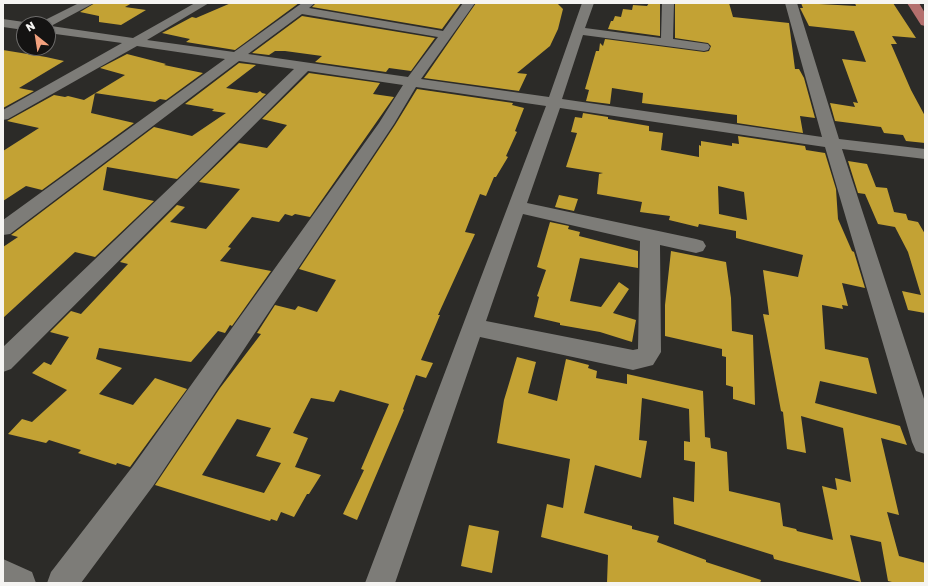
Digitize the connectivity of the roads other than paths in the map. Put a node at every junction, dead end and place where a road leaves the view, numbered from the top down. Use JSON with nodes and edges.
{"nodes":[{"id":1,"x":88,"y":3,"type":"edge"},
{"id":2,"x":203,"y":3,"type":"edge"},
{"id":3,"x":309,"y":3,"type":"edge"},
{"id":4,"x":469,"y":3,"type":"edge"},
{"id":5,"x":588,"y":3,"type":"edge"},
{"id":6,"x":668,"y":3,"type":"edge"},
{"id":7,"x":792,"y":3,"type":"edge"},
{"id":8,"x":913,"y":3,"type":"edge"},
{"id":9,"x":299,"y":10,"type":"junction"},
{"id":10,"x":56,"y":18,"type":"edge"},
{"id":11,"x":925,"y":22,"type":"edge"},
{"id":12,"x":3,"y":23,"type":"edge"},
{"id":13,"x":16,"y":25,"type":"edge"},
{"id":14,"x":56,"y":30,"type":"edge"},
{"id":15,"x":578,"y":31,"type":"junction"},
{"id":16,"x":446,"y":35,"type":"junction"},
{"id":17,"x":667,"y":41,"type":"junction"},
{"id":18,"x":135,"y":43,"type":"junction"},
{"id":19,"x":704,"y":46,"type":"dead end"},
{"id":20,"x":237,"y":56,"type":"junction"},
{"id":21,"x":305,"y":66,"type":"junction"},
{"id":22,"x":412,"y":82,"type":"junction"},
{"id":23,"x":554,"y":103,"type":"junction"},
{"id":24,"x":3,"y":116,"type":"edge"},
{"id":25,"x":832,"y":143,"type":"junction"},
{"id":26,"x":925,"y":154,"type":"edge"},
{"id":27,"x":516,"y":207,"type":"junction"},
{"id":28,"x":3,"y":229,"type":"edge"},
{"id":29,"x":650,"y":236,"type":"junction"},
{"id":30,"x":696,"y":246,"type":"dead end"},
{"id":31,"x":473,"y":327,"type":"junction"},
{"id":32,"x":3,"y":362,"type":"edge"},
{"id":33,"x":925,"y":442,"type":"edge"},
{"id":34,"x":3,"y":574,"type":"edge"},
{"id":35,"x":21,"y":583,"type":"edge"},
{"id":36,"x":62,"y":583,"type":"edge"},
{"id":37,"x":380,"y":583,"type":"edge"}],
"edges":[{"from":1,"to":10,"type":"street"},
{"from":2,"to":18,"type":"street"},
{"from":3,"to":9,"type":"street"},
{"from":4,"to":16,"type":"street"},
{"from":5,"to":15,"type":"street"},
{"from":6,"to":17,"type":"street"},
{"from":7,"to":25,"type":"street"},
{"from":8,"to":11,"type":"main road"},
{"from":9,"to":16,"type":"street"},
{"from":9,"to":20,"type":"street"},
{"from":12,"to":13,"type":"street"},
{"from":14,"to":18,"type":"street"},
{"from":15,"to":17,"type":"street"},
{"from":15,"to":23,"type":"street"},
{"from":16,"to":22,"type":"street"},
{"from":17,"to":19,"type":"street"},
{"from":18,"to":20,"type":"street"},
{"from":18,"to":24,"type":"street"},
{"from":20,"to":21,"type":"street"},
{"from":20,"to":28,"type":"street"},
{"from":21,"to":22,"type":"street"},
{"from":21,"to":32,"type":"street"},
{"from":22,"to":23,"type":"street"},
{"from":22,"to":36,"type":"street"},
{"from":23,"to":25,"type":"street"},
{"from":23,"to":27,"type":"street"},
{"from":25,"to":26,"type":"street"},
{"from":25,"to":33,"type":"street"},
{"from":27,"to":29,"type":"street"},
{"from":27,"to":31,"type":"street"},
{"from":29,"to":30,"type":"street"},
{"from":29,"to":31,"type":"street"},
{"from":31,"to":37,"type":"street"},
{"from":34,"to":35,"type":"street"}]}
